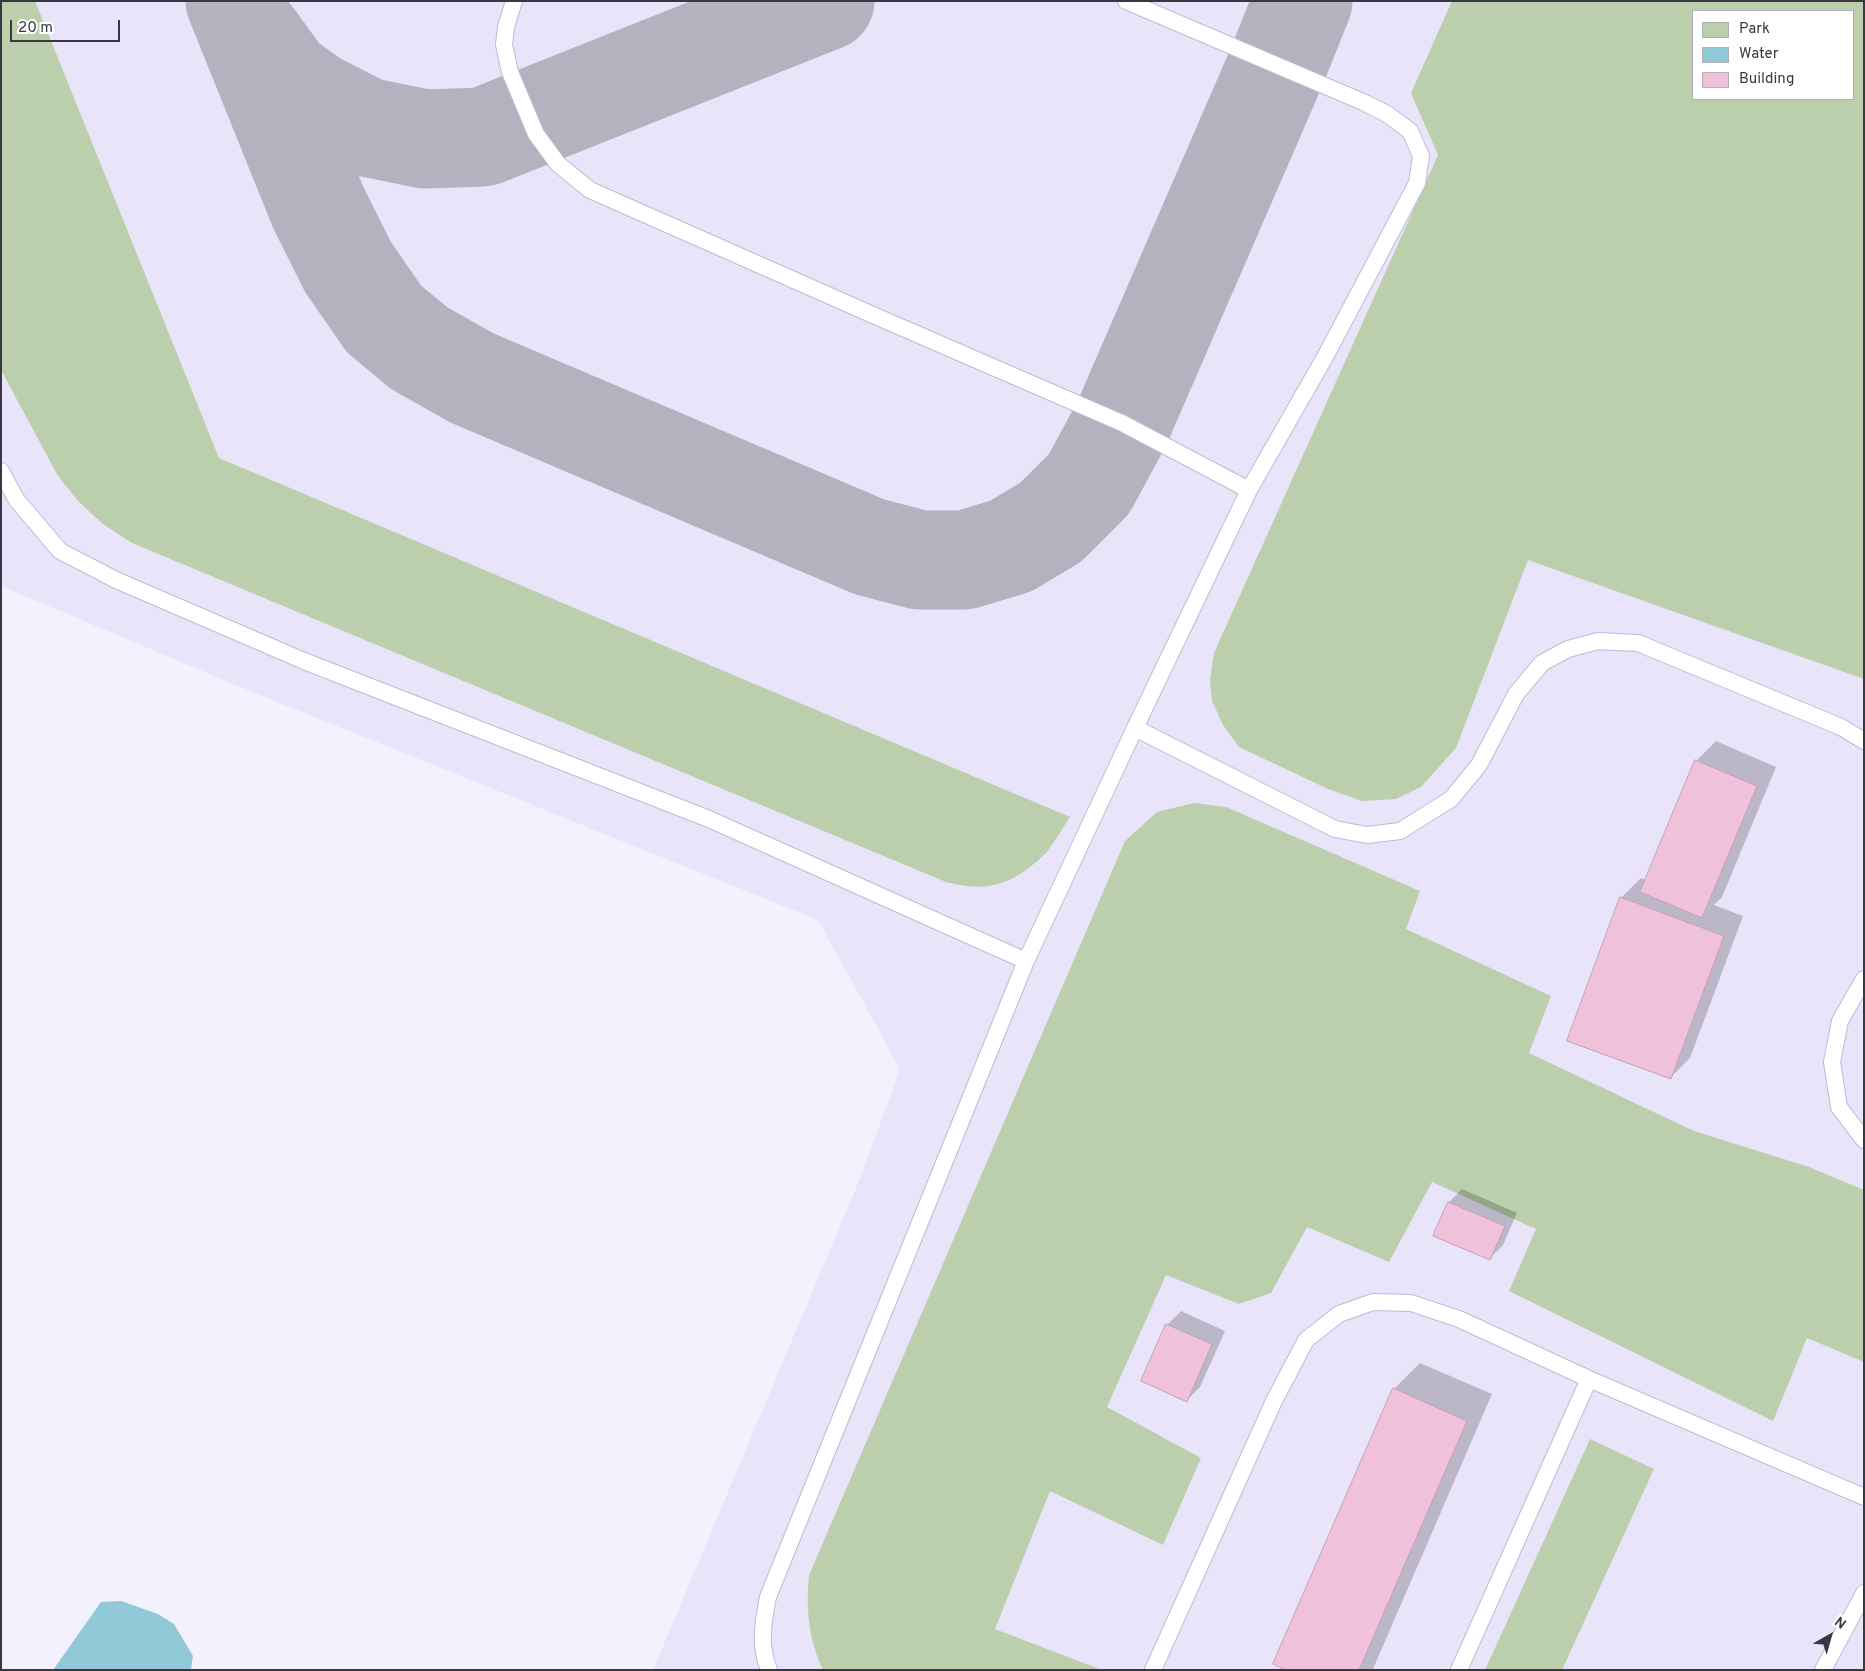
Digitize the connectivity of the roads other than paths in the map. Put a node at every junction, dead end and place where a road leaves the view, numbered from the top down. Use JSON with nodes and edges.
{"nodes":[{"id":1,"x":514,"y":1,"type":"edge"},
{"id":2,"x":1126,"y":1,"type":"edge"},
{"id":3,"x":1,"y":471,"type":"edge"},
{"id":4,"x":1249,"y":490,"type":"junction"},
{"id":5,"x":1135,"y":728,"type":"junction"},
{"id":6,"x":1864,"y":741,"type":"edge"},
{"id":7,"x":1026,"y":961,"type":"junction"},
{"id":8,"x":1864,"y":979,"type":"edge"},
{"id":9,"x":1864,"y":1140,"type":"edge"},
{"id":10,"x":1589,"y":1379,"type":"junction"},
{"id":11,"x":1864,"y":1497,"type":"edge"},
{"id":12,"x":1864,"y":1593,"type":"edge"},
{"id":13,"x":769,"y":1670,"type":"edge"},
{"id":14,"x":1153,"y":1670,"type":"edge"},
{"id":15,"x":1459,"y":1670,"type":"edge"},
{"id":16,"x":1823,"y":1670,"type":"edge"}],
"edges":[{"from":1,"to":4,"type":"lane"},
{"from":2,"to":4,"type":"lane"},
{"from":3,"to":7,"type":"lane"},
{"from":4,"to":5,"type":"lane"},
{"from":5,"to":6,"type":"lane"},
{"from":5,"to":7,"type":"lane"},
{"from":7,"to":13,"type":"lane"},
{"from":8,"to":9,"type":"lane"},
{"from":10,"to":11,"type":"lane"},
{"from":10,"to":14,"type":"lane"},
{"from":10,"to":15,"type":"lane"},
{"from":12,"to":16,"type":"lane"}]}
